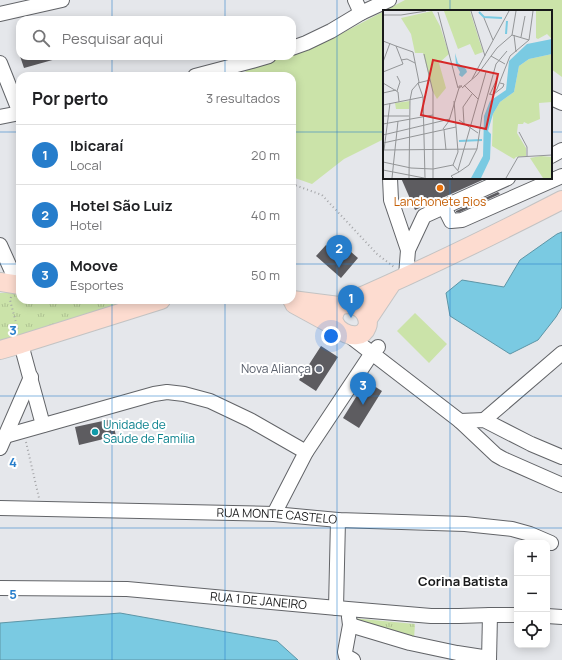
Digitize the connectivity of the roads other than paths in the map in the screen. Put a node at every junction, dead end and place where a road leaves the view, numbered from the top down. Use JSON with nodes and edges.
{"nodes":[{"id":1,"x":62,"y":0,"type":"edge"},
{"id":2,"x":355,"y":0,"type":"edge"},
{"id":3,"x":389,"y":0,"type":"edge"},
{"id":4,"x":361,"y":13,"type":"junction"},
{"id":5,"x":0,"y":14,"type":"edge"},
{"id":6,"x":296,"y":47,"type":"edge"},
{"id":7,"x":255,"y":60,"type":"edge"},
{"id":8,"x":0,"y":63,"type":"edge"},
{"id":9,"x":210,"y":72,"type":"edge"},
{"id":10,"x":552,"y":98,"type":"edge"},
{"id":11,"x":16,"y":103,"type":"edge"},
{"id":12,"x":562,"y":103,"type":"edge"},
{"id":13,"x":16,"y":114,"type":"edge"},
{"id":14,"x":0,"y":117,"type":"edge"},
{"id":15,"x":562,"y":150,"type":"edge"},
{"id":16,"x":552,"y":155,"type":"edge"},
{"id":17,"x":562,"y":176,"type":"edge"},
{"id":18,"x":390,"y":179,"type":"edge"},
{"id":19,"x":506,"y":179,"type":"edge"},
{"id":20,"x":562,"y":200,"type":"edge"},
{"id":21,"x":444,"y":207,"type":"junction"},
{"id":22,"x":0,"y":245,"type":"edge"},
{"id":23,"x":408,"y":250,"type":"junction"},
{"id":24,"x":399,"y":279,"type":"junction"},
{"id":25,"x":13,"y":284,"type":"edge"},
{"id":26,"x":296,"y":300,"type":"edge"},
{"id":27,"x":148,"y":304,"type":"edge"},
{"id":28,"x":293,"y":304,"type":"edge"},
{"id":29,"x":342,"y":305,"type":"junction"},
{"id":30,"x":368,"y":322,"type":"junction"},
{"id":31,"x":342,"y":331,"type":"junction"},
{"id":32,"x":21,"y":344,"type":"junction"},
{"id":33,"x":0,"y":350,"type":"edge"},
{"id":34,"x":375,"y":350,"type":"junction"},
{"id":35,"x":562,"y":354,"type":"edge"},
{"id":36,"x":31,"y":377,"type":"junction"},
{"id":37,"x":484,"y":420,"type":"junction"},
{"id":38,"x":460,"y":421,"type":"junction"},
{"id":39,"x":43,"y":425,"type":"junction"},
{"id":40,"x":3,"y":442,"type":"edge"},
{"id":41,"x":306,"y":452,"type":"junction"},
{"id":42,"x":562,"y":456,"type":"edge"},
{"id":43,"x":562,"y":485,"type":"edge"},
{"id":44,"x":0,"y":508,"type":"edge"},
{"id":45,"x":274,"y":514,"type":"junction"},
{"id":46,"x":338,"y":520,"type":"junction"},
{"id":47,"x":551,"y":543,"type":"dead end"},
{"id":48,"x":0,"y":588,"type":"edge"},
{"id":49,"x":342,"y":609,"type":"junction"},
{"id":50,"x":490,"y":615,"type":"junction"},
{"id":51,"x":514,"y":616,"type":"edge"},
{"id":52,"x":550,"y":616,"type":"edge"},
{"id":53,"x":562,"y":617,"type":"edge"},
{"id":54,"x":350,"y":625,"type":"junction"},
{"id":55,"x":489,"y":659,"type":"edge"},
{"id":56,"x":353,"y":660,"type":"edge"}],
"edges":[{"from":1,"to":5,"type":"street"},
{"from":2,"to":4,"type":"street"},
{"from":3,"to":4,"type":"street"},
{"from":4,"to":6,"type":"street"},
{"from":7,"to":9,"type":"street"},
{"from":8,"to":11,"type":"street"},
{"from":10,"to":12,"type":"street"},
{"from":13,"to":14,"type":"street"},
{"from":15,"to":16,"type":"street"},
{"from":17,"to":21,"type":"street"},
{"from":18,"to":23,"type":"street"},
{"from":19,"to":21,"type":"street"},
{"from":20,"to":24,"type":"main road"},
{"from":21,"to":23,"type":"street"},
{"from":22,"to":25,"type":"street"},
{"from":23,"to":24,"type":"street"},
{"from":24,"to":29,"type":"main road"},
{"from":24,"to":30,"type":"main road"},
{"from":26,"to":29,"type":"main road"},
{"from":27,"to":32,"type":"main road"},
{"from":28,"to":31,"type":"main road"},
{"from":29,"to":30,"type":"main road"},
{"from":29,"to":31,"type":"main road"},
{"from":30,"to":31,"type":"main road"},
{"from":30,"to":34,"type":"street"},
{"from":31,"to":34,"type":"street"},
{"from":32,"to":33,"type":"main road"},
{"from":32,"to":36,"type":"street"},
{"from":34,"to":38,"type":"street"},
{"from":34,"to":41,"type":"street"},
{"from":35,"to":37,"type":"street"},
{"from":36,"to":39,"type":"street"},
{"from":36,"to":40,"type":"street"},
{"from":37,"to":38,"type":"street"},
{"from":37,"to":42,"type":"street"},
{"from":38,"to":43,"type":"street"},
{"from":39,"to":40,"type":"street"},
{"from":39,"to":41,"type":"street"},
{"from":41,"to":45,"type":"street"},
{"from":44,"to":45,"type":"street","name":"RUA MONTE CASTELO"},
{"from":45,"to":46,"type":"street","name":"RUA MONTE CASTELO"},
{"from":46,"to":47,"type":"street","name":"RUA MONTE CASTELO"},
{"from":46,"to":49,"type":"street"},
{"from":48,"to":49,"type":"street","name":"RUA 1 DE JANEIRO"},
{"from":49,"to":50,"type":"street","name":"RUA 1 DE JANEIRO"},
{"from":49,"to":54,"type":"street"},
{"from":50,"to":51,"type":"street","name":"RUA 1 DE JANEIRO"},
{"from":50,"to":55,"type":"street"},
{"from":52,"to":53,"type":"street"},
{"from":54,"to":55,"type":"street"},
{"from":54,"to":56,"type":"street"}]}
